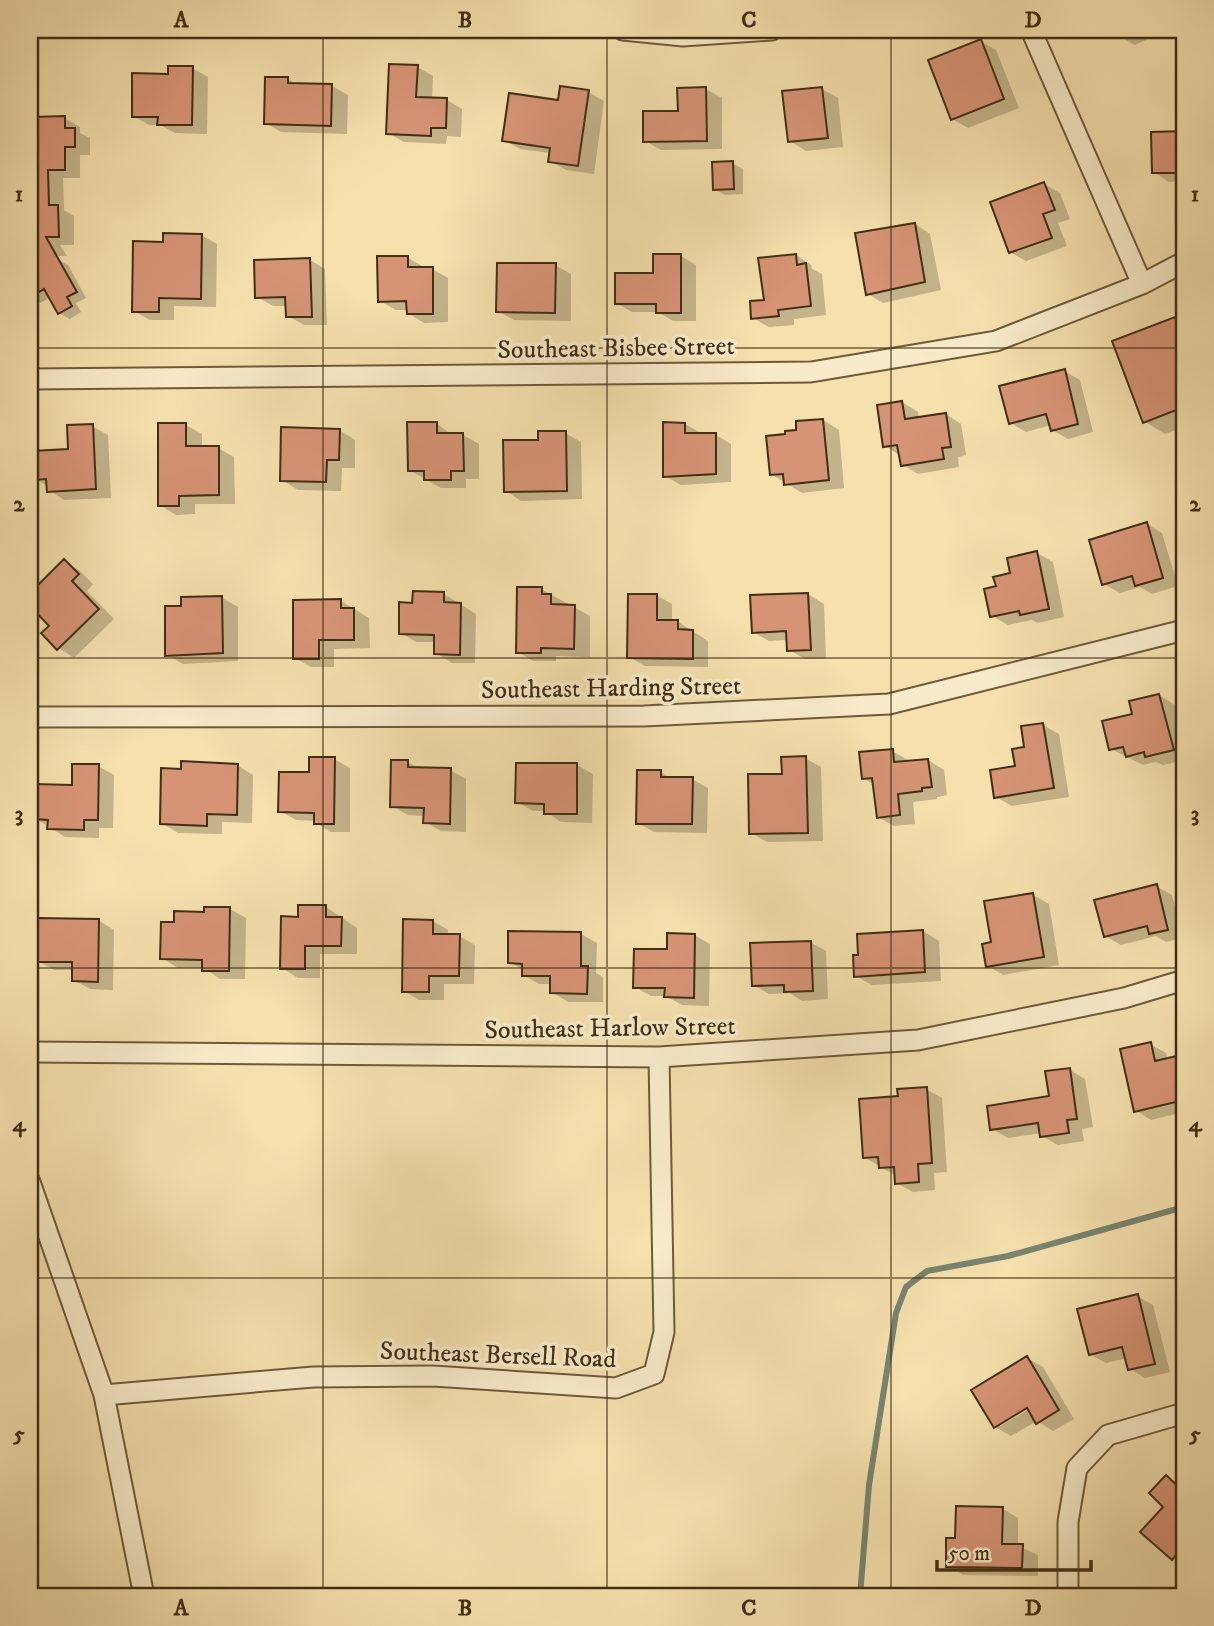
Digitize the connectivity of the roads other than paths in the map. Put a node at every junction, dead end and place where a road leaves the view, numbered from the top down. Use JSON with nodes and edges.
{"nodes":[{"id":1,"x":623,"y":30,"type":"edge"},
{"id":2,"x":772,"y":30,"type":"edge"},
{"id":3,"x":1031,"y":30,"type":"edge"},
{"id":4,"x":1184,"y":262,"type":"edge"},
{"id":5,"x":1142,"y":284,"type":"junction"},
{"id":6,"x":30,"y":379,"type":"edge"},
{"id":7,"x":1184,"y":630,"type":"edge"},
{"id":8,"x":30,"y":717,"type":"edge"},
{"id":9,"x":1184,"y":980,"type":"edge"},
{"id":10,"x":30,"y":1052,"type":"edge"},
{"id":11,"x":659,"y":1057,"type":"junction"},
{"id":12,"x":30,"y":1182,"type":"edge"},
{"id":13,"x":104,"y":1395,"type":"junction"},
{"id":14,"x":1184,"y":1413,"type":"edge"},
{"id":15,"x":144,"y":1596,"type":"edge"},
{"id":16,"x":1068,"y":1596,"type":"edge"}],
"edges":[{"from":1,"to":2,"type":"street"},
{"from":3,"to":5,"type":"street"},
{"from":4,"to":5,"type":"street","name":"Southeast Bisbee Street"},
{"from":5,"to":6,"type":"street","name":"Southeast Bisbee Street"},
{"from":7,"to":8,"type":"street","name":"Southeast Harding Street"},
{"from":9,"to":11,"type":"street","name":"Southeast Harlow Street"},
{"from":10,"to":11,"type":"street","name":"Southeast Harlow Street"},
{"from":11,"to":13,"type":"street","name":"Southeast Bersell Road"},
{"from":12,"to":13,"type":"street"},
{"from":13,"to":15,"type":"street"},
{"from":14,"to":16,"type":"street"}]}
